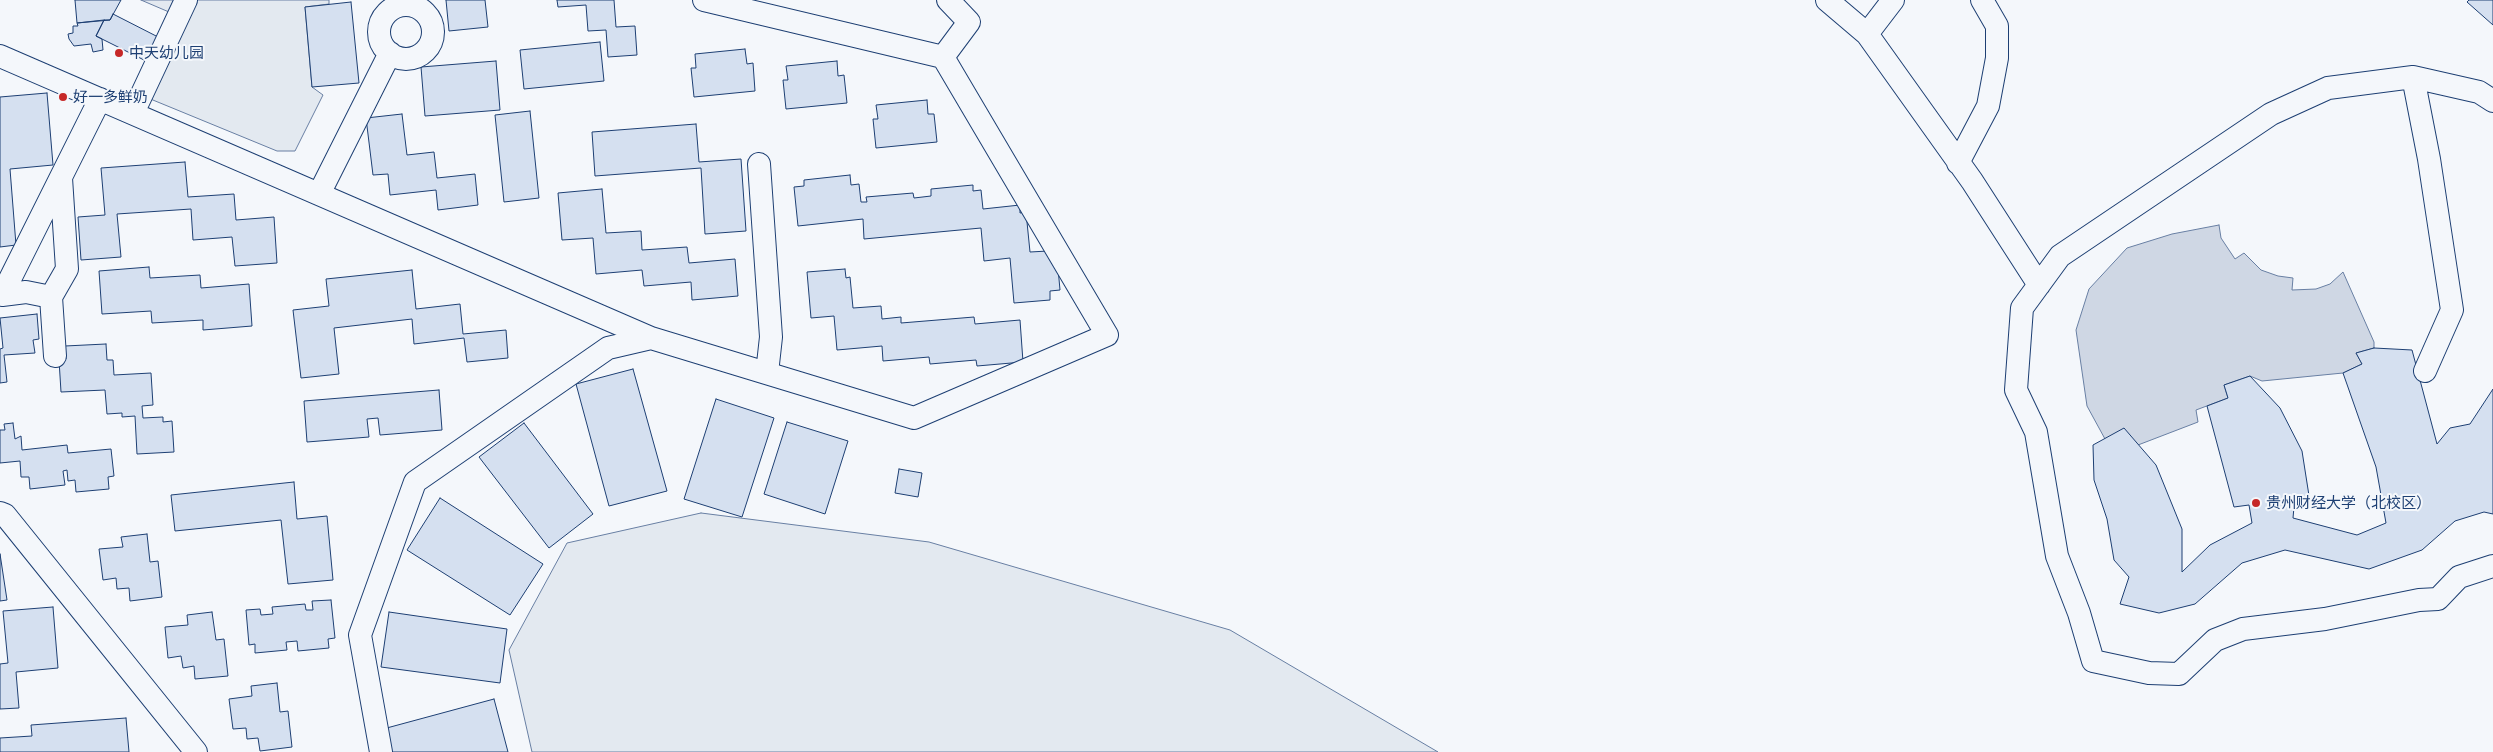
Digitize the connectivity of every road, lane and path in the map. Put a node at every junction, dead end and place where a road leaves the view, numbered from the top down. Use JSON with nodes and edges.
{"nodes":[{"id":1,"x":186,"y":0,"type":"edge"},
{"id":2,"x":704,"y":0,"type":"edge"},
{"id":3,"x":948,"y":0,"type":"edge"},
{"id":4,"x":1826,"y":0,"type":"edge"},
{"id":5,"x":1893,"y":0,"type":"edge"},
{"id":6,"x":1982,"y":0,"type":"edge"},
{"id":7,"x":1867,"y":34,"type":"junction"},
{"id":8,"x":390,"y":53,"type":"dead end"},
{"id":9,"x":0,"y":56,"type":"edge"},
{"id":10,"x":944,"y":57,"type":"junction"},
{"id":11,"x":2413,"y":77,"type":"junction"},
{"id":12,"x":100,"y":99,"type":"junction"},
{"id":13,"x":2493,"y":101,"type":"edge"},
{"id":14,"x":133,"y":113,"type":"junction"},
{"id":15,"x":1958,"y":163,"type":"junction"},
{"id":16,"x":759,"y":164,"type":"dead end"},
{"id":17,"x":61,"y":178,"type":"junction"},
{"id":18,"x":319,"y":194,"type":"junction"},
{"id":19,"x":2038,"y":285,"type":"junction"},
{"id":20,"x":51,"y":296,"type":"junction"},
{"id":21,"x":651,"y":338,"type":"junction"},
{"id":22,"x":55,"y":356,"type":"dead end"},
{"id":23,"x":2425,"y":370,"type":"dead end"},
{"id":24,"x":767,"y":373,"type":"junction"},
{"id":25,"x":0,"y":512,"type":"edge"},
{"id":26,"x":2493,"y":566,"type":"edge"},
{"id":27,"x":196,"y":752,"type":"edge"},
{"id":28,"x":381,"y":752,"type":"edge"}],
"edges":[{"from":1,"to":14,"type":"street"},
{"from":2,"to":10,"type":"street"},
{"from":3,"to":10,"type":"street"},
{"from":4,"to":7,"type":"street"},
{"from":5,"to":7,"type":"street"},
{"from":6,"to":15,"type":"street"},
{"from":7,"to":15,"type":"street"},
{"from":8,"to":18,"type":"street"},
{"from":9,"to":12,"type":"street"},
{"from":10,"to":24,"type":"street"},
{"from":11,"to":13,"type":"street"},
{"from":11,"to":19,"type":"street"},
{"from":11,"to":23,"type":"street"},
{"from":12,"to":14,"type":"street"},
{"from":12,"to":17,"type":"street"},
{"from":14,"to":18,"type":"street"},
{"from":15,"to":19,"type":"street"},
{"from":16,"to":24,"type":"street"},
{"from":17,"to":20,"type":"street"},
{"from":17,"to":20,"type":"street"},
{"from":18,"to":21,"type":"street"},
{"from":19,"to":26,"type":"street"},
{"from":20,"to":22,"type":"street"},
{"from":21,"to":24,"type":"street"},
{"from":21,"to":28,"type":"street"},
{"from":25,"to":27,"type":"street"}]}
